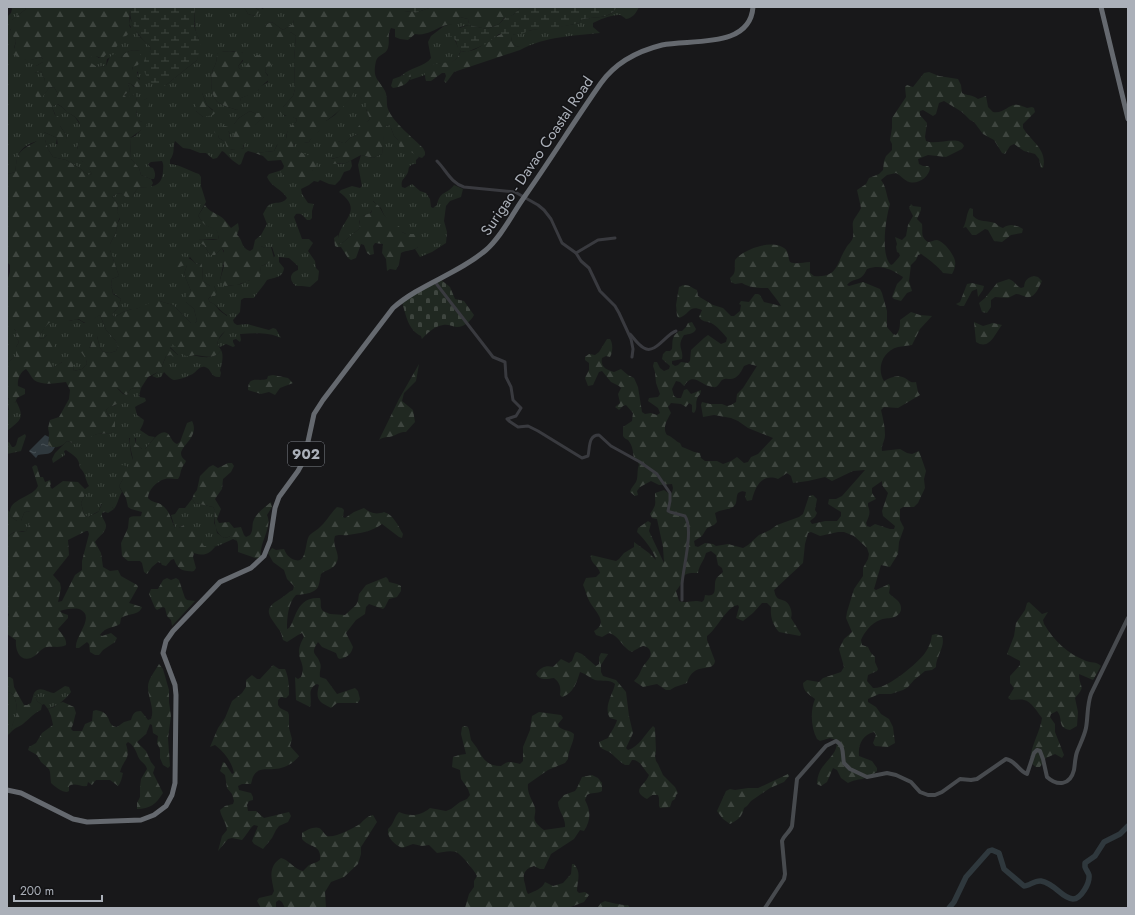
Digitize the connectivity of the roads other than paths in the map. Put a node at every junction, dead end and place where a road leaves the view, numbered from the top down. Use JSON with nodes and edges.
{"nodes":[{"id":1,"x":753,"y":7,"type":"edge"},
{"id":2,"x":1101,"y":7,"type":"edge"},
{"id":3,"x":1128,"y":119,"type":"edge"},
{"id":4,"x":437,"y":161,"type":"dead end"},
{"id":5,"x":524,"y":197,"type":"junction"},
{"id":6,"x":615,"y":238,"type":"dead end"},
{"id":7,"x":576,"y":253,"type":"junction"},
{"id":8,"x":435,"y":282,"type":"junction"},
{"id":9,"x":676,"y":331,"type":"dead end"},
{"id":10,"x":629,"y":332,"type":"junction"},
{"id":11,"x":632,"y":357,"type":"dead end"},
{"id":12,"x":682,"y":600,"type":"dead end"},
{"id":13,"x":1128,"y":618,"type":"edge"},
{"id":14,"x":7,"y":790,"type":"edge"},
{"id":15,"x":764,"y":908,"type":"edge"}],
"edges":[{"from":1,"to":5,"type":"highway","name":"Surigao - Davao Coastal Road","number":"902"},
{"from":2,"to":3,"type":"highway"},
{"from":4,"to":5,"type":"street"},
{"from":5,"to":7,"type":"street"},
{"from":5,"to":8,"type":"highway","name":"Surigao - Davao Coastal Road","number":"902"},
{"from":6,"to":7,"type":"street"},
{"from":7,"to":10,"type":"street"},
{"from":8,"to":12,"type":"street"},
{"from":8,"to":14,"type":"highway","name":"Surigao - Davao Coastal Road","number":"902"},
{"from":9,"to":10,"type":"street"},
{"from":10,"to":11,"type":"street"},
{"from":13,"to":15,"type":"street"}]}
